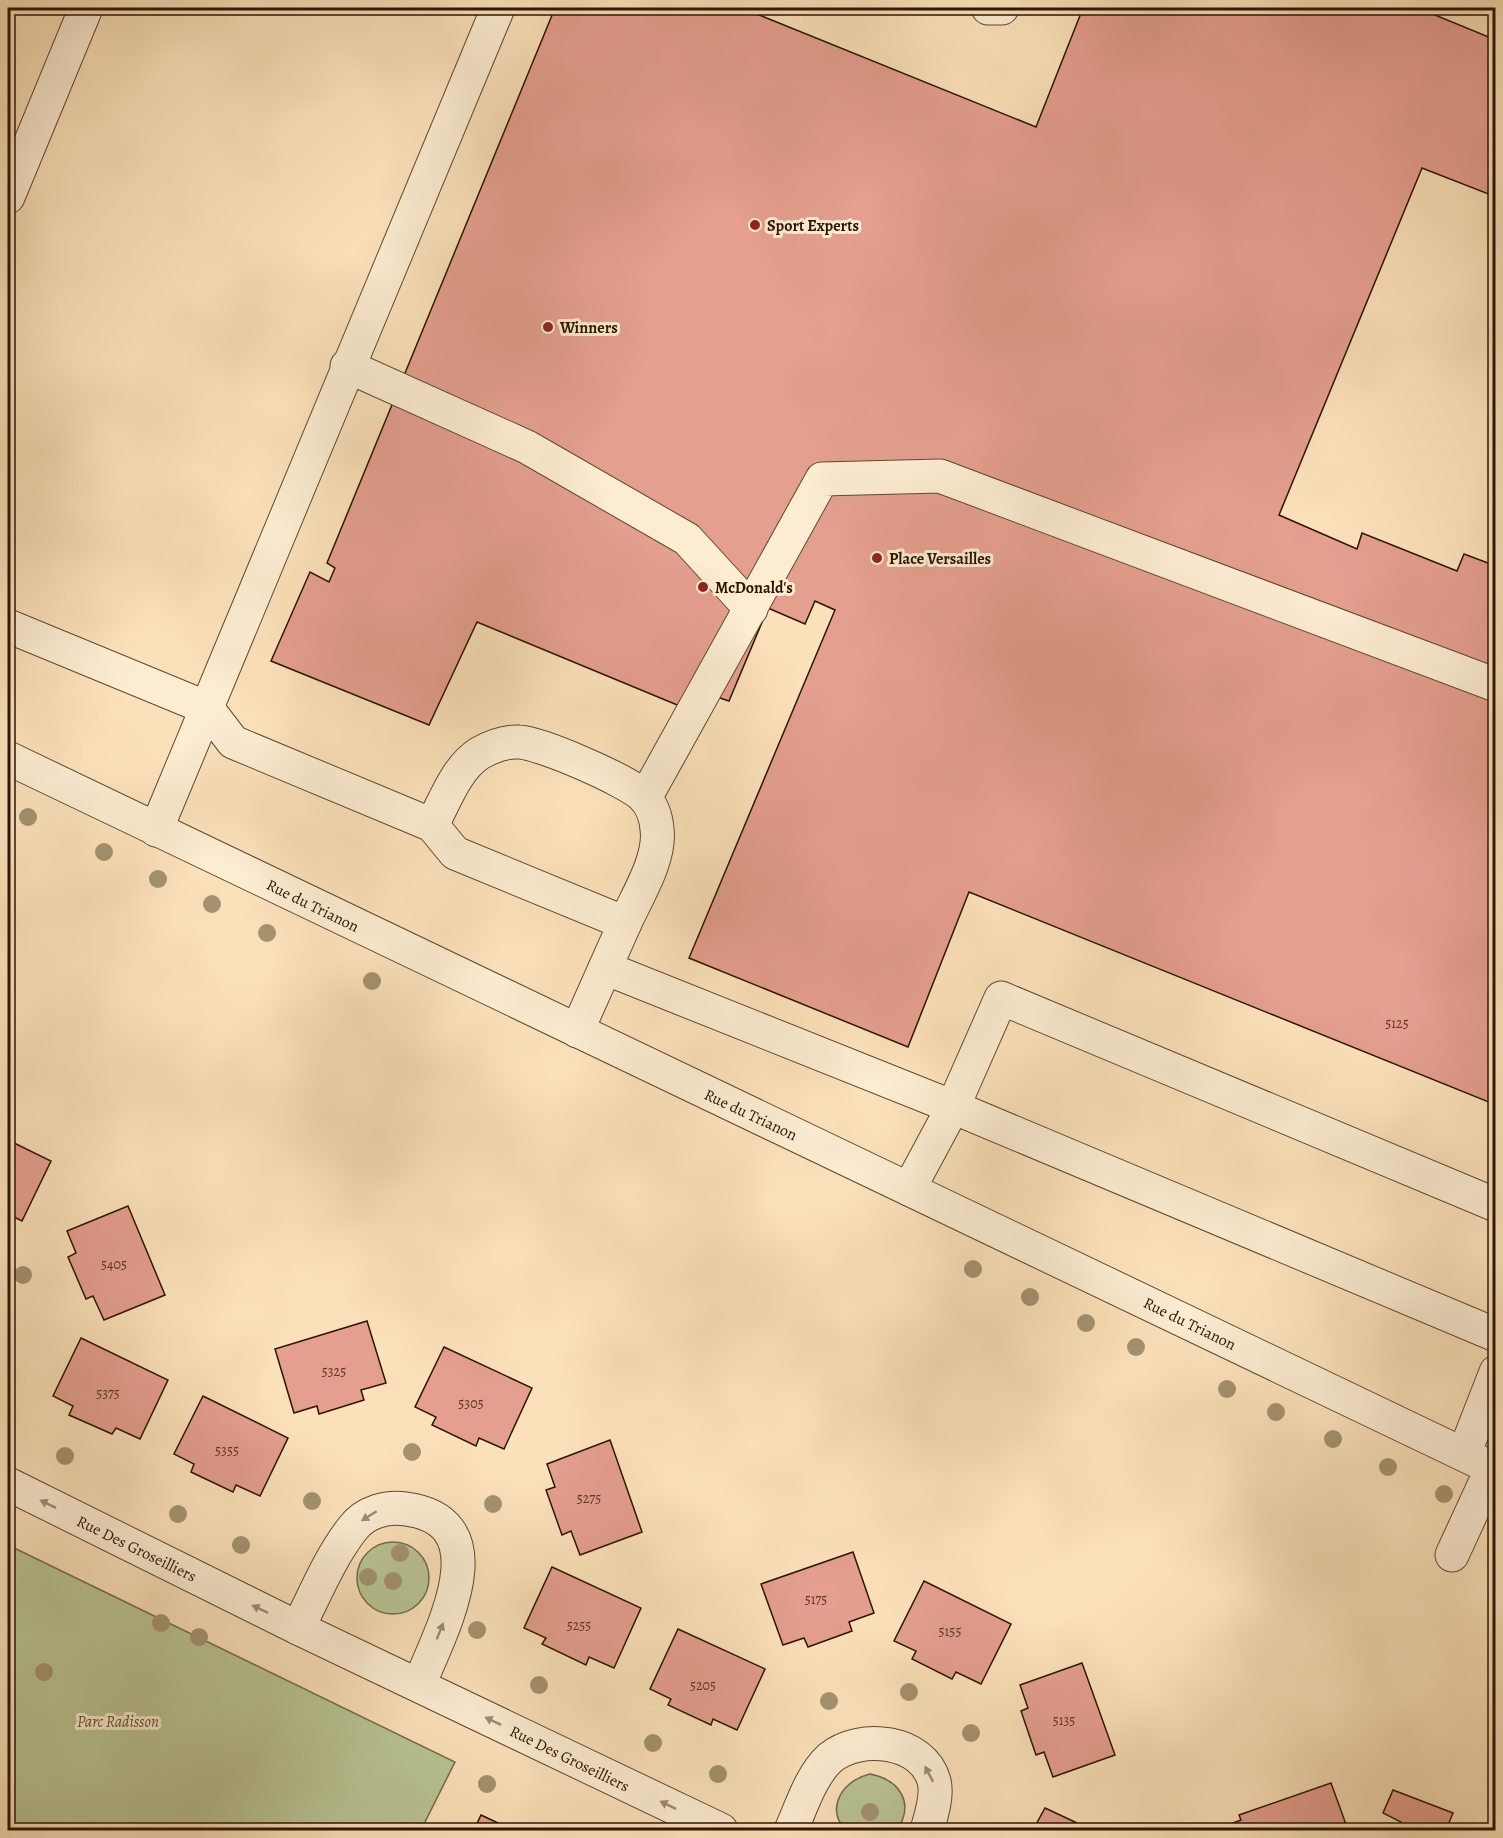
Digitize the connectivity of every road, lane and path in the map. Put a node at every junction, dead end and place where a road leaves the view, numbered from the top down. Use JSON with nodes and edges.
{"nodes":[{"id":1,"x":86,"y":8,"type":"edge"},
{"id":2,"x":498,"y":8,"type":"edge"},
{"id":3,"x":988,"y":8,"type":"edge"},
{"id":4,"x":1002,"y":8,"type":"edge"},
{"id":5,"x":8,"y":197,"type":"edge"},
{"id":6,"x":348,"y":366,"type":"junction"},
{"id":7,"x":751,"y":609,"type":"junction"},
{"id":8,"x":8,"y":626,"type":"edge"},
{"id":9,"x":1496,"y":685,"type":"edge"},
{"id":10,"x":207,"y":708,"type":"junction"},
{"id":11,"x":8,"y":758,"type":"edge"},
{"id":12,"x":645,"y":798,"type":"junction"},
{"id":13,"x":432,"y":825,"type":"junction"},
{"id":14,"x":156,"y":830,"type":"junction"},
{"id":15,"x":625,"y":923,"type":"junction"},
{"id":16,"x":605,"y":968,"type":"junction"},
{"id":17,"x":577,"y":1031,"type":"junction"},
{"id":18,"x":953,"y":1107,"type":"junction"},
{"id":19,"x":909,"y":1189,"type":"junction"},
{"id":20,"x":1496,"y":1205,"type":"edge"},
{"id":21,"x":1496,"y":1335,"type":"edge"},
{"id":22,"x":1496,"y":1372,"type":"edge"},
{"id":23,"x":1484,"y":1464,"type":"edge"},
{"id":24,"x":8,"y":1484,"type":"edge"},
{"id":25,"x":1452,"y":1555,"type":"dead end"},
{"id":26,"x":298,"y":1628,"type":"junction"},
{"id":27,"x":419,"y":1685,"type":"junction"},
{"id":28,"x":721,"y":1830,"type":"edge"},
{"id":29,"x":791,"y":1830,"type":"edge"},
{"id":30,"x":927,"y":1830,"type":"edge"}],
"edges":[{"from":1,"to":5,"type":"street"},
{"from":2,"to":6,"type":"street"},
{"from":3,"to":4,"type":"street"},
{"from":6,"to":7,"type":"street"},
{"from":6,"to":10,"type":"street"},
{"from":7,"to":9,"type":"street"},
{"from":7,"to":12,"type":"street"},
{"from":8,"to":10,"type":"street"},
{"from":10,"to":13,"type":"street"},
{"from":10,"to":14,"type":"street"},
{"from":11,"to":14,"type":"street","name":"Rue du Trianon"},
{"from":12,"to":13,"type":"street"},
{"from":12,"to":15,"type":"street"},
{"from":13,"to":15,"type":"street"},
{"from":14,"to":17,"type":"street","name":"Rue du Trianon"},
{"from":15,"to":16,"type":"street"},
{"from":16,"to":17,"type":"street"},
{"from":16,"to":18,"type":"street"},
{"from":17,"to":19,"type":"street","name":"Rue du Trianon"},
{"from":18,"to":19,"type":"street"},
{"from":18,"to":20,"type":"street"},
{"from":18,"to":21,"type":"street"},
{"from":19,"to":23,"type":"street","name":"Rue du Trianon"},
{"from":22,"to":23,"type":"street"},
{"from":23,"to":25,"type":"street"},
{"from":26,"to":24,"type":"street","name":"Rue Des Groseilliers","one_way":true},
{"from":26,"to":27,"type":"street","name":"Rue Des Groseilliers"},
{"from":27,"to":26,"type":"street","one_way":true},
{"from":28,"to":27,"type":"street","name":"Rue Des Groseilliers","one_way":true},
{"from":30,"to":29,"type":"street","one_way":true}]}
